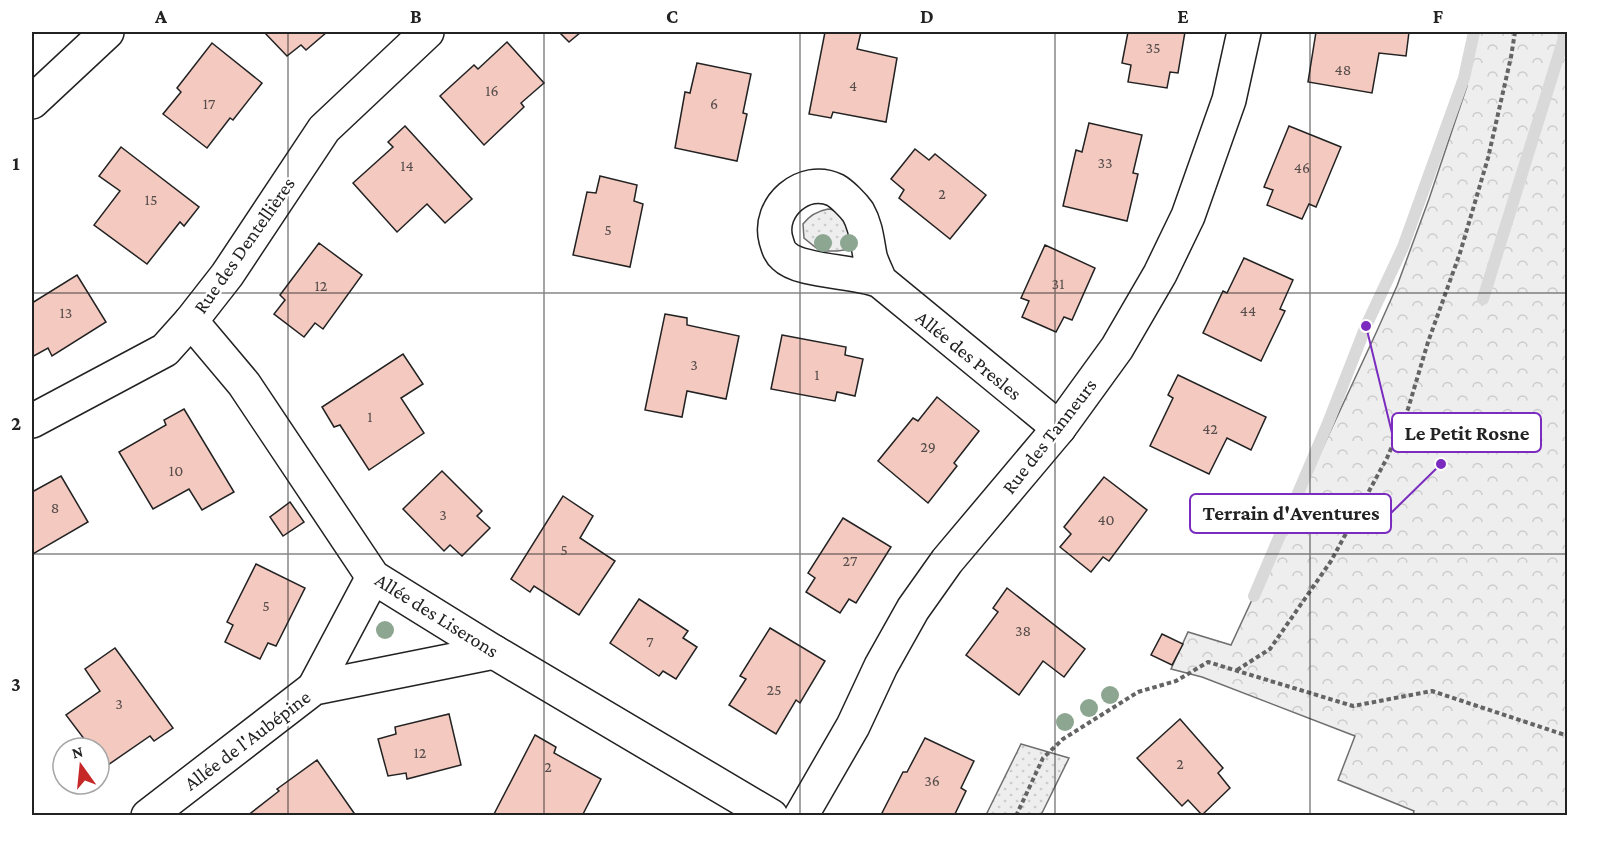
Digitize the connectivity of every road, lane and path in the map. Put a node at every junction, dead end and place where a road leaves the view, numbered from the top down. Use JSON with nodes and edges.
{"nodes":[{"id":1,"x":107,"y":32,"type":"edge"},
{"id":2,"x":427,"y":32,"type":"edge"},
{"id":3,"x":1244,"y":32,"type":"edge"},
{"id":4,"x":1515,"y":32,"type":"edge"},
{"id":5,"x":32,"y":102,"type":"edge"},
{"id":6,"x":880,"y":281,"type":"dead end"},
{"id":7,"x":191,"y":321,"type":"junction"},
{"id":8,"x":32,"y":421,"type":"edge"},
{"id":9,"x":1059,"y":428,"type":"junction"},
{"id":10,"x":373,"y":578,"type":"junction"},
{"id":11,"x":494,"y":652,"type":"junction"},
{"id":12,"x":1237,"y":670,"type":"junction"},
{"id":13,"x":314,"y":688,"type":"junction"},
{"id":14,"x":1568,"y":736,"type":"edge"},
{"id":15,"x":148,"y":816,"type":"edge"},
{"id":16,"x":771,"y":816,"type":"edge"},
{"id":17,"x":801,"y":816,"type":"edge"},
{"id":18,"x":1016,"y":816,"type":"edge"}],
"edges":[{"from":1,"to":5,"type":"street"},
{"from":2,"to":7,"type":"street","name":"Rue des Dentellières"},
{"from":3,"to":9,"type":"street","name":"Rue des Tanneurs"},
{"from":4,"to":12,"type":"path"},
{"from":6,"to":9,"type":"street","name":"Allée des Presles"},
{"from":7,"to":8,"type":"street","name":"Rue des Dentellières"},
{"from":7,"to":10,"type":"street","name":"Allée des Liserons"},
{"from":9,"to":17,"type":"street","name":"Rue des Tanneurs"},
{"from":10,"to":11,"type":"street","name":"Allée des Liserons"},
{"from":10,"to":13,"type":"street"},
{"from":11,"to":13,"type":"street","name":"Allée de l'Aubépine"},
{"from":11,"to":16,"type":"street","name":"Allée des Liserons"},
{"from":12,"to":14,"type":"path"},
{"from":12,"to":18,"type":"path"},
{"from":13,"to":15,"type":"street","name":"Allée de l'Aubépine"}]}
